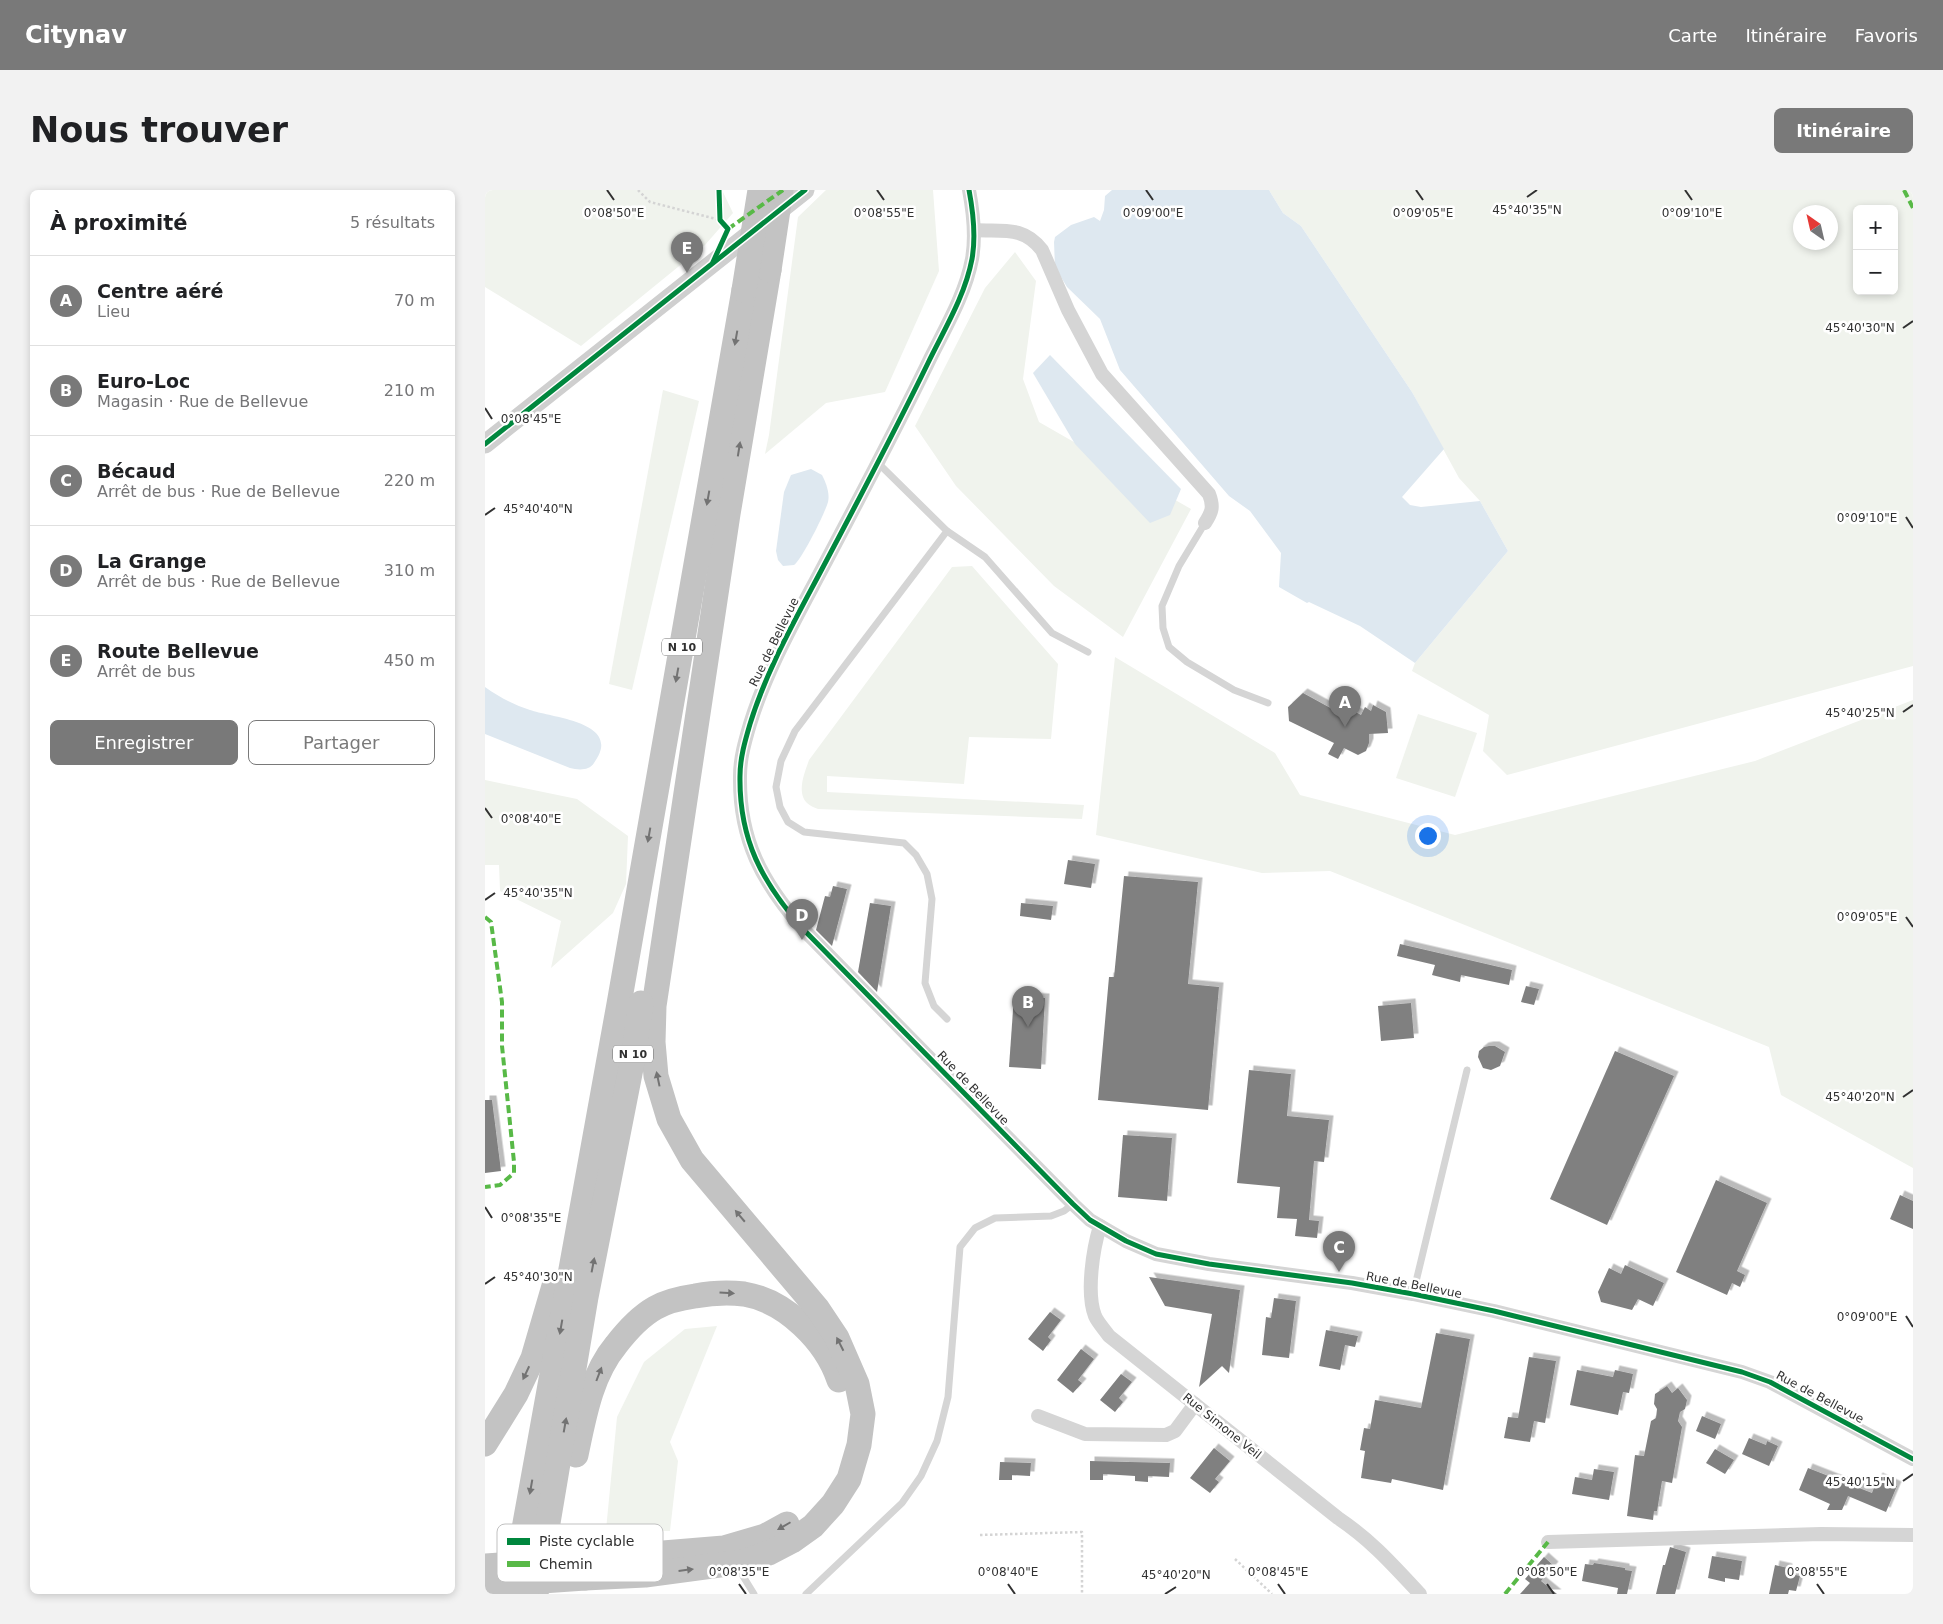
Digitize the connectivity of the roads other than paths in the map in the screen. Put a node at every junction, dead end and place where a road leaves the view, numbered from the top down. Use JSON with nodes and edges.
{"nodes":[{"id":1,"x":760,"y":190,"type":"edge"},
{"id":2,"x":781,"y":190,"type":"edge"},
{"id":3,"x":805,"y":190,"type":"edge"},
{"id":4,"x":969,"y":190,"type":"edge"},
{"id":5,"x":974,"y":230,"type":"junction"},
{"id":6,"x":485,"y":444,"type":"edge"},
{"id":7,"x":877,"y":463,"type":"junction"},
{"id":8,"x":728,"y":514,"type":"junction"},
{"id":9,"x":1205,"y":523,"type":"joint"},
{"id":10,"x":947,"y":531,"type":"junction"},
{"id":11,"x":1089,"y":652,"type":"dead end"},
{"id":12,"x":1268,"y":703,"type":"dead end"},
{"id":13,"x":619,"y":1004,"type":"junction"},
{"id":14,"x":947,"y":1019,"type":"dead end"},
{"id":15,"x":1467,"y":1070,"type":"dead end"},
{"id":16,"x":1073,"y":1204,"type":"junction"},
{"id":17,"x":1100,"y":1226,"type":"junction"},
{"id":18,"x":1413,"y":1294,"type":"junction"},
{"id":19,"x":1195,"y":1404,"type":"junction"},
{"id":20,"x":1038,"y":1416,"type":"dead end"},
{"id":21,"x":485,"y":1444,"type":"edge"},
{"id":22,"x":1913,"y":1459,"type":"edge"},
{"id":23,"x":526,"y":1524,"type":"edge"},
{"id":24,"x":548,"y":1524,"type":"edge"},
{"id":25,"x":560,"y":1524,"type":"edge"},
{"id":26,"x":1913,"y":1536,"type":"edge"},
{"id":27,"x":1548,"y":1542,"type":"dead end"},
{"id":28,"x":663,"y":1557,"type":"edge"},
{"id":29,"x":735,"y":1563,"type":"junction"},
{"id":30,"x":663,"y":1573,"type":"edge"},
{"id":31,"x":504,"y":1582,"type":"edge"},
{"id":32,"x":485,"y":1585,"type":"edge"},
{"id":33,"x":754,"y":1594,"type":"edge"},
{"id":34,"x":806,"y":1594,"type":"edge"},
{"id":35,"x":1419,"y":1594,"type":"edge"}],
"edges":[{"from":1,"to":13,"type":"highway","number":"N 10","one_way":true,"bridge":true},
{"from":8,"to":2,"type":"highway","number":"N 10","one_way":true,"bridge":true},
{"from":3,"to":6,"type":"street"},
{"from":4,"to":5,"type":"street","name":"Rue de Bellevue"},
{"from":5,"to":7,"type":"street","name":"Rue de Bellevue"},
{"from":5,"to":9,"type":"street"},
{"from":7,"to":10,"type":"lane"},
{"from":7,"to":16,"type":"street","name":"Rue de Bellevue"},
{"from":24,"to":8,"type":"highway","number":"N 10","one_way":true},
{"from":29,"to":8,"type":"highway","one_way":true},
{"from":9,"to":12,"type":"lane"},
{"from":10,"to":11,"type":"lane"},
{"from":10,"to":14,"type":"lane"},
{"from":13,"to":21,"type":"highway","one_way":true},
{"from":13,"to":23,"type":"highway","number":"N 10","one_way":true},
{"from":15,"to":18,"type":"lane"},
{"from":16,"to":17,"type":"street","name":"Rue de Bellevue"},
{"from":16,"to":34,"type":"lane"},
{"from":17,"to":18,"type":"street","name":"Rue de Bellevue"},
{"from":17,"to":19,"type":"street","name":"Rue Simone Veil"},
{"from":18,"to":22,"type":"street","name":"Rue de Bellevue"},
{"from":19,"to":20,"type":"street"},
{"from":19,"to":35,"type":"street","name":"Rue Simone Veil"},
{"from":25,"to":28,"type":"highway","one_way":true},
{"from":26,"to":27,"type":"street"},
{"from":30,"to":29,"type":"highway","one_way":true},
{"from":29,"to":33,"type":"lane"},
{"from":31,"to":32,"type":"highway","bridge":true}]}
